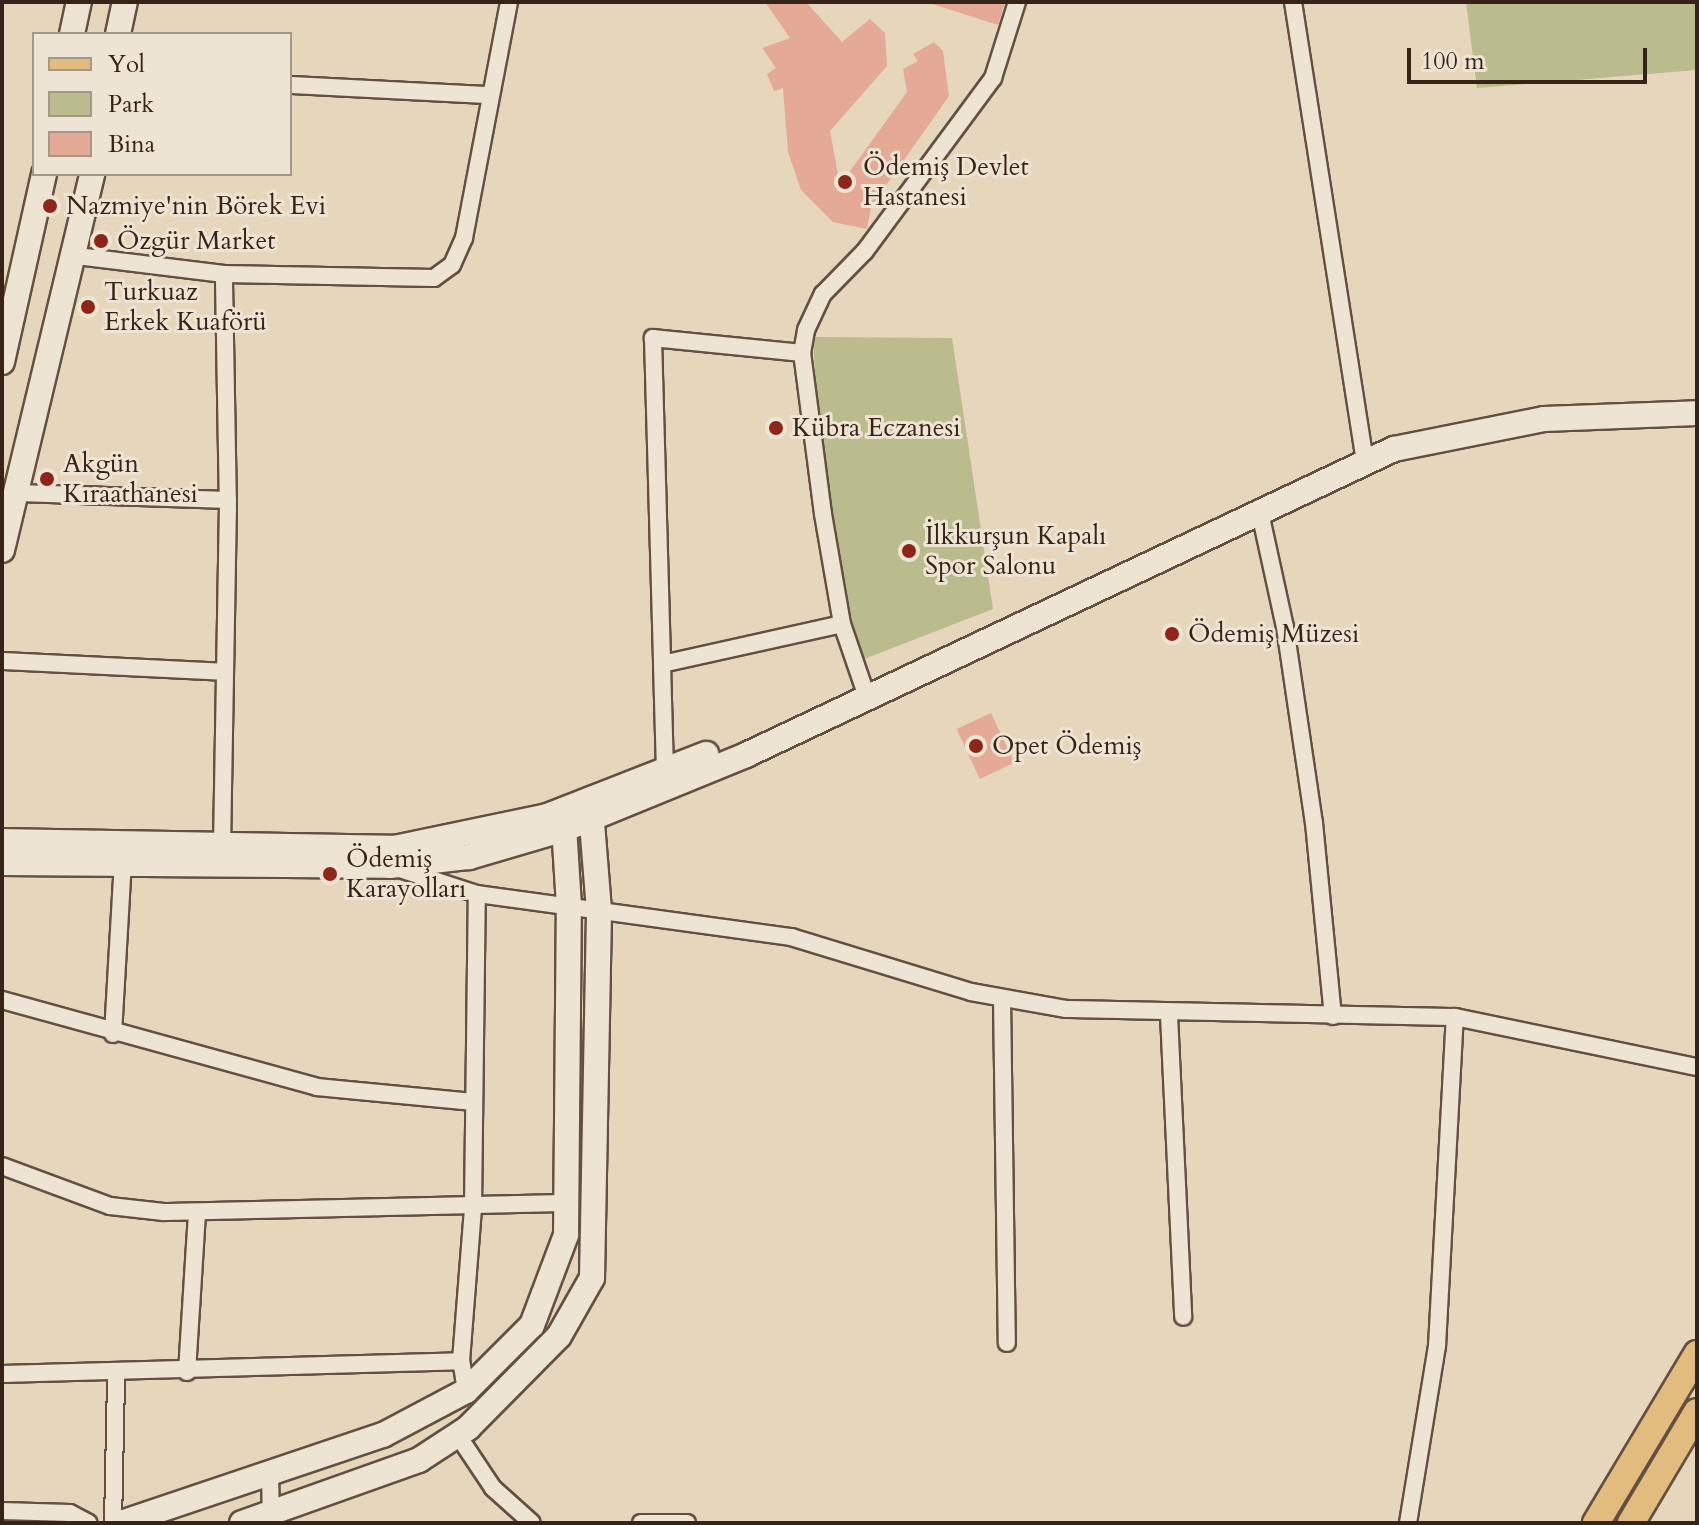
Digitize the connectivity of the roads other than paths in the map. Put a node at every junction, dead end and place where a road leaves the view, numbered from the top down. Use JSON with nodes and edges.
{"nodes":[{"id":1,"x":79,"y":2,"type":"edge"},
{"id":2,"x":125,"y":2,"type":"edge"},
{"id":3,"x":509,"y":2,"type":"edge"},
{"id":4,"x":1017,"y":2,"type":"edge"},
{"id":5,"x":1293,"y":2,"type":"edge"},
{"id":6,"x":72,"y":32,"type":"edge"},
{"id":7,"x":118,"y":32,"type":"edge"},
{"id":8,"x":292,"y":85,"type":"edge"},
{"id":9,"x":488,"y":95,"type":"junction"},
{"id":10,"x":44,"y":176,"type":"edge"},
{"id":11,"x":92,"y":176,"type":"edge"},
{"id":12,"x":77,"y":256,"type":"junction"},
{"id":13,"x":224,"y":274,"type":"junction"},
{"id":14,"x":802,"y":353,"type":"junction"},
{"id":15,"x":2,"y":362,"type":"edge"},
{"id":16,"x":1697,"y":413,"type":"edge"},
{"id":17,"x":1365,"y":462,"type":"junction"},
{"id":18,"x":19,"y":493,"type":"junction"},
{"id":19,"x":228,"y":500,"type":"junction"},
{"id":20,"x":1259,"y":508,"type":"junction"},
{"id":21,"x":2,"y":550,"type":"edge"},
{"id":22,"x":842,"y":624,"type":"junction"},
{"id":23,"x":2,"y":661,"type":"edge"},
{"id":24,"x":662,"y":664,"type":"junction"},
{"id":25,"x":225,"y":672,"type":"junction"},
{"id":26,"x":867,"y":697,"type":"junction"},
{"id":27,"x":770,"y":740,"type":"junction"},
{"id":28,"x":665,"y":770,"type":"junction"},
{"id":29,"x":591,"y":809,"type":"junction"},
{"id":30,"x":564,"y":819,"type":"junction"},
{"id":31,"x":2,"y":841,"type":"edge"},
{"id":32,"x":222,"y":847,"type":"junction"},
{"id":33,"x":2,"y":863,"type":"edge"},
{"id":34,"x":123,"y":863,"type":"junction"},
{"id":35,"x":390,"y":866,"type":"junction"},
{"id":36,"x":477,"y":894,"type":"junction"},
{"id":37,"x":569,"y":906,"type":"junction"},
{"id":38,"x":599,"y":910,"type":"junction"},
{"id":39,"x":1002,"y":998,"type":"junction"},
{"id":40,"x":2,"y":1000,"type":"edge"},
{"id":41,"x":1169,"y":1015,"type":"junction"},
{"id":42,"x":1333,"y":1016,"type":"junction"},
{"id":43,"x":1455,"y":1017,"type":"junction"},
{"id":44,"x":113,"y":1034,"type":"junction"},
{"id":45,"x":1697,"y":1067,"type":"edge"},
{"id":46,"x":473,"y":1102,"type":"junction"},
{"id":47,"x":2,"y":1166,"type":"edge"},
{"id":48,"x":566,"y":1203,"type":"junction"},
{"id":49,"x":473,"y":1207,"type":"junction"},
{"id":50,"x":197,"y":1212,"type":"junction"},
{"id":51,"x":1183,"y":1317,"type":"dead end"},
{"id":52,"x":1007,"y":1343,"type":"dead end"},
{"id":53,"x":1697,"y":1354,"type":"edge"},
{"id":54,"x":461,"y":1361,"type":"junction"},
{"id":55,"x":187,"y":1372,"type":"junction"},
{"id":56,"x":2,"y":1374,"type":"edge"},
{"id":57,"x":116,"y":1374,"type":"junction"},
{"id":58,"x":466,"y":1391,"type":"junction"},
{"id":59,"x":1697,"y":1412,"type":"edge"},
{"id":60,"x":457,"y":1434,"type":"junction"},
{"id":61,"x":270,"y":1473,"type":"junction"},
{"id":62,"x":2,"y":1511,"type":"edge"},
{"id":63,"x":271,"y":1518,"type":"edge"},
{"id":64,"x":89,"y":1523,"type":"edge"},
{"id":65,"x":113,"y":1523,"type":"edge"},
{"id":66,"x":121,"y":1523,"type":"edge"},
{"id":67,"x":242,"y":1523,"type":"edge"},
{"id":68,"x":532,"y":1523,"type":"edge"},
{"id":69,"x":641,"y":1523,"type":"edge"},
{"id":70,"x":687,"y":1523,"type":"edge"},
{"id":71,"x":1408,"y":1523,"type":"edge"},
{"id":72,"x":1596,"y":1523,"type":"edge"},
{"id":73,"x":1631,"y":1523,"type":"edge"}],
"edges":[{"from":1,"to":6,"type":"main road"},
{"from":2,"to":7,"type":"main road"},
{"from":3,"to":9,"type":"street"},
{"from":4,"to":14,"type":"street"},
{"from":5,"to":17,"type":"street"},
{"from":8,"to":9,"type":"street"},
{"from":9,"to":13,"type":"street"},
{"from":10,"to":15,"type":"main road"},
{"from":11,"to":12,"type":"main road"},
{"from":12,"to":13,"type":"street"},
{"from":12,"to":18,"type":"main road"},
{"from":13,"to":19,"type":"street"},
{"from":14,"to":22,"type":"street"},
{"from":14,"to":24,"type":"street"},
{"from":16,"to":17,"type":"main road"},
{"from":17,"to":20,"type":"main road"},
{"from":18,"to":19,"type":"street"},
{"from":18,"to":21,"type":"main road"},
{"from":19,"to":25,"type":"street"},
{"from":20,"to":26,"type":"main road"},
{"from":20,"to":42,"type":"street"},
{"from":22,"to":24,"type":"street"},
{"from":22,"to":26,"type":"street"},
{"from":23,"to":25,"type":"street"},
{"from":24,"to":28,"type":"street"},
{"from":25,"to":32,"type":"street"},
{"from":26,"to":27,"type":"main road"},
{"from":27,"to":28,"type":"main road"},
{"from":27,"to":29,"type":"main road"},
{"from":28,"to":29,"type":"main road"},
{"from":29,"to":30,"type":"main road"},
{"from":29,"to":38,"type":"main road"},
{"from":30,"to":32,"type":"main road"},
{"from":30,"to":35,"type":"main road"},
{"from":30,"to":37,"type":"main road"},
{"from":31,"to":32,"type":"main road"},
{"from":33,"to":34,"type":"main road"},
{"from":34,"to":35,"type":"main road"},
{"from":34,"to":44,"type":"street"},
{"from":35,"to":36,"type":"street"},
{"from":36,"to":37,"type":"street"},
{"from":36,"to":46,"type":"street"},
{"from":37,"to":38,"type":"street"},
{"from":37,"to":48,"type":"main road"},
{"from":38,"to":39,"type":"street"},
{"from":38,"to":60,"type":"main road"},
{"from":39,"to":41,"type":"street"},
{"from":39,"to":52,"type":"street"},
{"from":40,"to":44,"type":"street"},
{"from":41,"to":42,"type":"street"},
{"from":41,"to":51,"type":"street"},
{"from":42,"to":43,"type":"street"},
{"from":43,"to":45,"type":"street"},
{"from":43,"to":71,"type":"street"},
{"from":44,"to":46,"type":"street"},
{"from":46,"to":49,"type":"street"},
{"from":47,"to":50,"type":"street"},
{"from":48,"to":49,"type":"street"},
{"from":48,"to":58,"type":"main road"},
{"from":49,"to":50,"type":"street"},
{"from":49,"to":54,"type":"street"},
{"from":50,"to":55,"type":"street"},
{"from":53,"to":72,"type":"main road"},
{"from":54,"to":55,"type":"street"},
{"from":54,"to":58,"type":"street"},
{"from":55,"to":57,"type":"street"},
{"from":56,"to":57,"type":"street"},
{"from":57,"to":65,"type":"street"},
{"from":58,"to":61,"type":"main road"},
{"from":59,"to":73,"type":"main road"},
{"from":60,"to":63,"type":"main road"},
{"from":60,"to":68,"type":"street"},
{"from":61,"to":63,"type":"street"},
{"from":61,"to":66,"type":"main road"},
{"from":62,"to":64,"type":"street"},
{"from":63,"to":67,"type":"main road"},
{"from":69,"to":70,"type":"street"}]}
